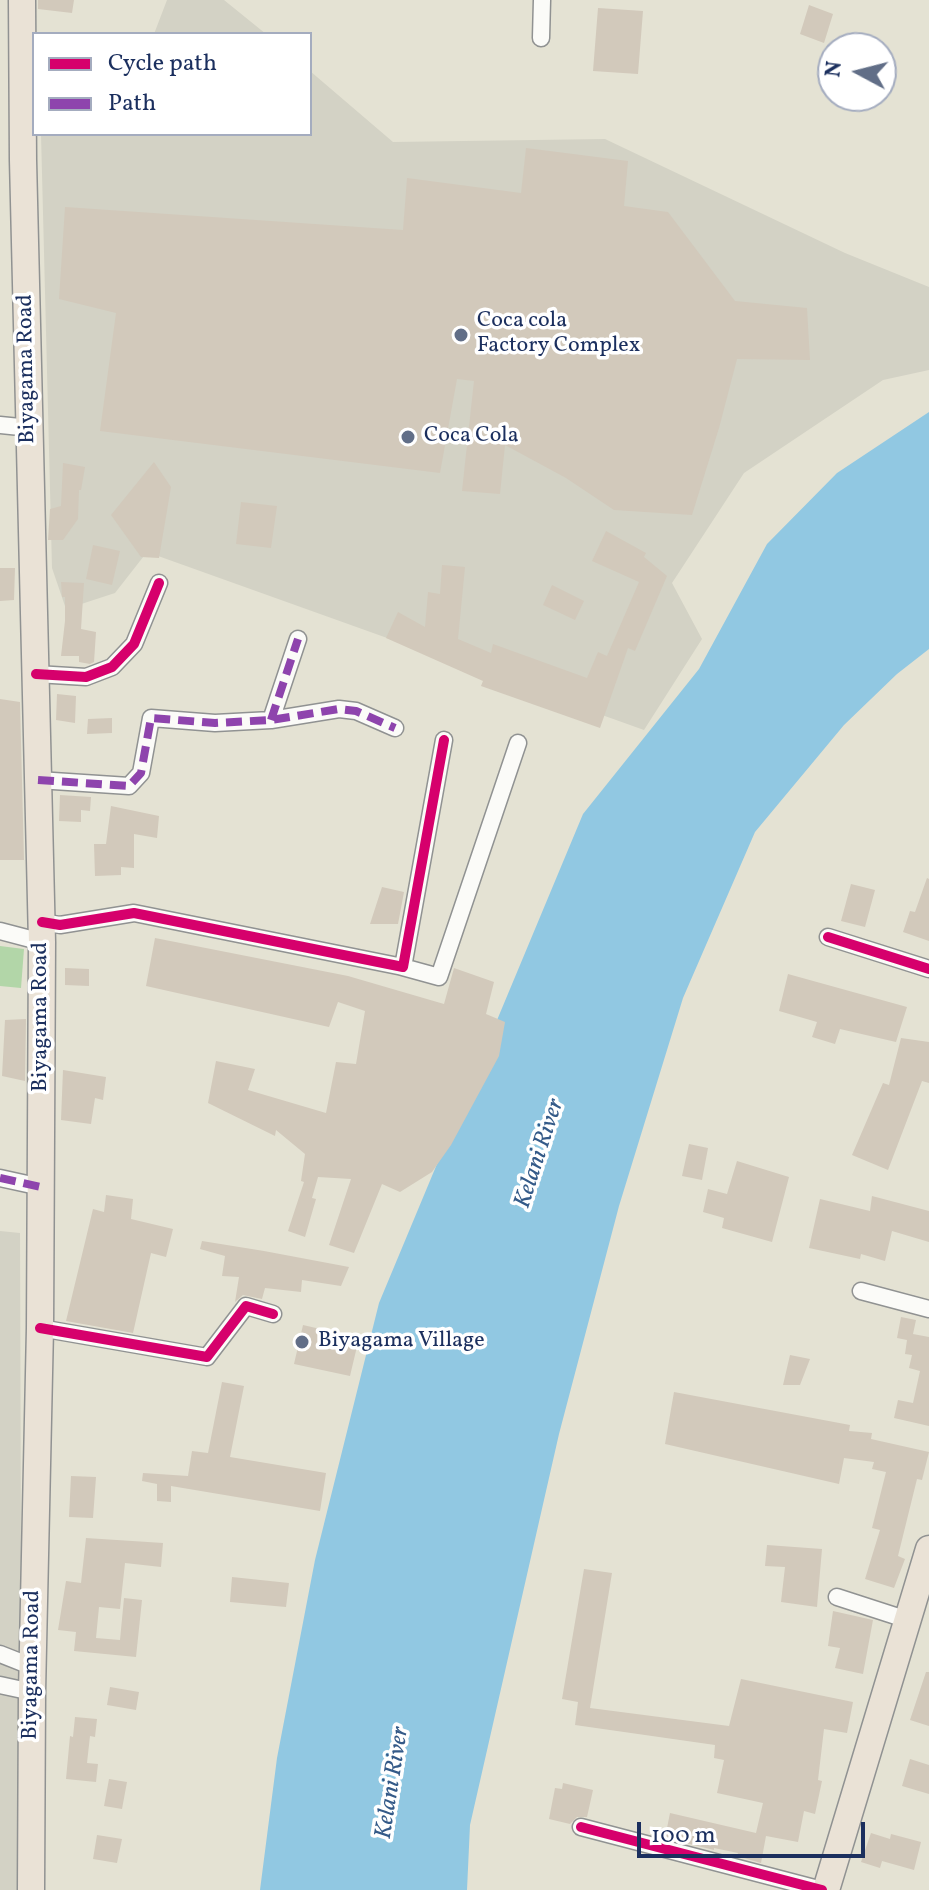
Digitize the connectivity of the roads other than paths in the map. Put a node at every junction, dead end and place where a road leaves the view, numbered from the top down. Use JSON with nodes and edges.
{"nodes":[{"id":1,"x":22,"y":0,"type":"edge"},
{"id":2,"x":542,"y":0,"type":"edge"},
{"id":3,"x":541,"y":38,"type":"dead end"},
{"id":4,"x":0,"y":425,"type":"edge"},
{"id":5,"x":30,"y":428,"type":"junction"},
{"id":6,"x":159,"y":583,"type":"dead end"},
{"id":7,"x":298,"y":639,"type":"dead end"},
{"id":8,"x":36,"y":674,"type":"junction"},
{"id":9,"x":271,"y":720,"type":"junction"},
{"id":10,"x":395,"y":728,"type":"dead end"},
{"id":11,"x":444,"y":740,"type":"dead end"},
{"id":12,"x":518,"y":743,"type":"dead end"},
{"id":13,"x":38,"y":780,"type":"junction"},
{"id":14,"x":0,"y":931,"type":"edge"},
{"id":15,"x":42,"y":932,"type":"junction"},
{"id":16,"x":828,"y":937,"type":"dead end"},
{"id":17,"x":399,"y":966,"type":"junction"},
{"id":18,"x":929,"y":969,"type":"edge"},
{"id":19,"x":0,"y":1178,"type":"edge"},
{"id":20,"x":41,"y":1187,"type":"junction"},
{"id":21,"x":861,"y":1291,"type":"dead end"},
{"id":22,"x":929,"y":1309,"type":"edge"},
{"id":23,"x":273,"y":1314,"type":"dead end"},
{"id":24,"x":40,"y":1328,"type":"junction"},
{"id":25,"x":929,"y":1549,"type":"edge"},
{"id":26,"x":837,"y":1597,"type":"dead end"},
{"id":27,"x":908,"y":1620,"type":"junction"},
{"id":28,"x":0,"y":1654,"type":"edge"},
{"id":29,"x":32,"y":1680,"type":"junction"},
{"id":30,"x":0,"y":1685,"type":"edge"},
{"id":31,"x":581,"y":1827,"type":"dead end"},
{"id":32,"x":31,"y":1890,"type":"edge"},
{"id":33,"x":824,"y":1890,"type":"edge"}],
"edges":[{"from":1,"to":5,"type":"main road","name":"Biyagama Road"},
{"from":2,"to":3,"type":"street"},
{"from":4,"to":5,"type":"street"},
{"from":5,"to":8,"type":"main road","name":"Biyagama Road"},
{"from":6,"to":8,"type":"street"},
{"from":7,"to":9,"type":"street"},
{"from":8,"to":13,"type":"main road","name":"Biyagama Road"},
{"from":9,"to":10,"type":"street"},
{"from":9,"to":13,"type":"street"},
{"from":11,"to":17,"type":"street"},
{"from":12,"to":17,"type":"street"},
{"from":13,"to":15,"type":"main road","name":"Biyagama Road"},
{"from":14,"to":15,"type":"street"},
{"from":15,"to":17,"type":"street"},
{"from":15,"to":20,"type":"main road","name":"Biyagama Road"},
{"from":16,"to":18,"type":"street"},
{"from":19,"to":20,"type":"street"},
{"from":20,"to":24,"type":"main road","name":"Biyagama Road"},
{"from":21,"to":22,"type":"street"},
{"from":23,"to":24,"type":"street"},
{"from":24,"to":29,"type":"main road","name":"Biyagama Road"},
{"from":25,"to":27,"type":"main road"},
{"from":26,"to":27,"type":"street"},
{"from":27,"to":33,"type":"main road"},
{"from":28,"to":29,"type":"street"},
{"from":29,"to":30,"type":"street"},
{"from":29,"to":32,"type":"main road","name":"Biyagama Road"},
{"from":31,"to":33,"type":"street"}]}
